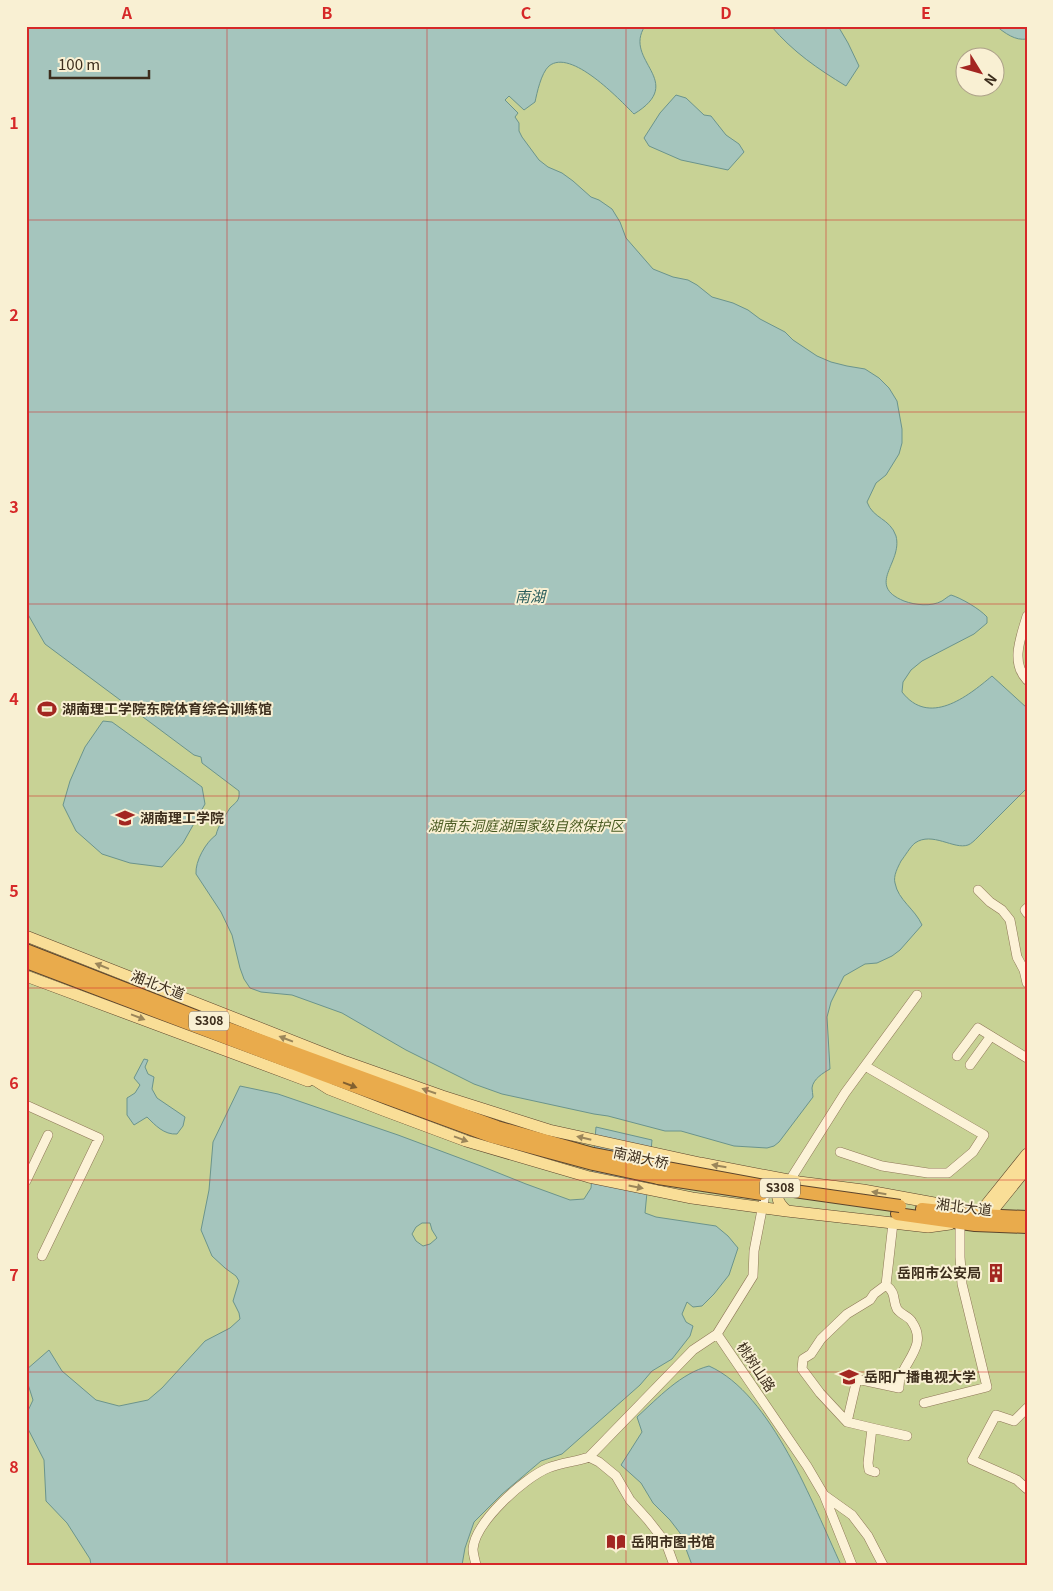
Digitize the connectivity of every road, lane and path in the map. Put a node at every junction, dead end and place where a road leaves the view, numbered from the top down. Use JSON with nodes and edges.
{"nodes":[{"id":1,"x":1027,"y":616,"type":"edge"},
{"id":2,"x":1027,"y":680,"type":"edge"},
{"id":3,"x":978,"y":890,"type":"dead end"},
{"id":4,"x":1027,"y":908,"type":"edge"},
{"id":5,"x":1027,"y":913,"type":"edge"},
{"id":6,"x":26,"y":936,"type":"edge"},
{"id":7,"x":26,"y":950,"type":"edge"},
{"id":8,"x":26,"y":962,"type":"edge"},
{"id":9,"x":26,"y":976,"type":"edge"},
{"id":10,"x":1027,"y":983,"type":"edge"},
{"id":11,"x":917,"y":995,"type":"dead end"},
{"id":12,"x":991,"y":1036,"type":"junction"},
{"id":13,"x":301,"y":1050,"type":"junction"},
{"id":14,"x":957,"y":1056,"type":"dead end"},
{"id":15,"x":1027,"y":1058,"type":"edge"},
{"id":16,"x":282,"y":1059,"type":"junction"},
{"id":17,"x":970,"y":1064,"type":"dead end"},
{"id":18,"x":865,"y":1066,"type":"junction"},
{"id":19,"x":331,"y":1067,"type":"junction"},
{"id":20,"x":272,"y":1068,"type":"junction"},
{"id":21,"x":303,"y":1073,"type":"junction"},
{"id":22,"x":330,"y":1089,"type":"junction"},
{"id":23,"x":390,"y":1095,"type":"junction"},
{"id":24,"x":26,"y":1105,"type":"edge"},
{"id":25,"x":48,"y":1135,"type":"dead end"},
{"id":26,"x":840,"y":1152,"type":"dead end"},
{"id":27,"x":1027,"y":1154,"type":"edge"},
{"id":28,"x":1027,"y":1168,"type":"edge"},
{"id":29,"x":768,"y":1176,"type":"junction"},
{"id":30,"x":790,"y":1180,"type":"junction"},
{"id":31,"x":26,"y":1182,"type":"edge"},
{"id":32,"x":762,"y":1208,"type":"junction"},
{"id":33,"x":787,"y":1211,"type":"junction"},
{"id":34,"x":896,"y":1214,"type":"junction"},
{"id":35,"x":1027,"y":1217,"type":"edge"},
{"id":36,"x":982,"y":1220,"type":"junction"},
{"id":37,"x":960,"y":1223,"type":"junction"},
{"id":38,"x":1027,"y":1227,"type":"edge"},
{"id":39,"x":42,"y":1256,"type":"dead end"},
{"id":40,"x":886,"y":1285,"type":"junction"},
{"id":41,"x":717,"y":1334,"type":"junction"},
{"id":42,"x":924,"y":1403,"type":"dead end"},
{"id":43,"x":1027,"y":1408,"type":"edge"},
{"id":44,"x":847,"y":1422,"type":"junction"},
{"id":45,"x":872,"y":1428,"type":"junction"},
{"id":46,"x":907,"y":1436,"type":"dead end"},
{"id":47,"x":590,"y":1457,"type":"junction"},
{"id":48,"x":875,"y":1472,"type":"dead end"},
{"id":49,"x":1027,"y":1489,"type":"edge"},
{"id":50,"x":824,"y":1495,"type":"junction"},
{"id":51,"x":476,"y":1565,"type":"edge"},
{"id":52,"x":674,"y":1565,"type":"edge"},
{"id":53,"x":852,"y":1565,"type":"edge"},
{"id":54,"x":883,"y":1565,"type":"edge"}],
"edges":[{"from":1,"to":2,"type":"street"},
{"from":3,"to":10,"type":"street"},
{"from":4,"to":5,"type":"street"},
{"from":13,"to":6,"type":"main road","one_way":true},
{"from":7,"to":13,"type":"highway","name":"湘北大道","number":"S308"},
{"from":8,"to":16,"type":"highway","name":"湘北大道","number":"S308"},
{"from":9,"to":20,"type":"main road","one_way":true},
{"from":11,"to":18,"type":"street"},
{"from":12,"to":14,"type":"street"},
{"from":12,"to":15,"type":"street"},
{"from":12,"to":17,"type":"street"},
{"from":13,"to":19,"type":"highway","name":"湘北大道","number":"S308"},
{"from":13,"to":19,"type":"main road"},
{"from":16,"to":19,"type":"highway","name":"湘北大道","number":"S308"},
{"from":16,"to":21,"type":"main road"},
{"from":18,"to":26,"type":"street"},
{"from":18,"to":30,"type":"street"},
{"from":19,"to":21,"type":"main road"},
{"from":19,"to":23,"type":"highway","name":"湘北大道","number":"S308"},
{"from":20,"to":21,"type":"main road"},
{"from":20,"to":22,"type":"main road"},
{"from":21,"to":22,"type":"main road"},
{"from":22,"to":23,"type":"main road"},
{"from":29,"to":23,"type":"main road","one_way":true},
{"from":23,"to":32,"type":"main road","one_way":true},
{"from":23,"to":34,"type":"highway","name":"南湖大桥","number":"S308","bridge":true},
{"from":24,"to":39,"type":"street"},
{"from":25,"to":31,"type":"street"},
{"from":27,"to":36,"type":"main road"},
{"from":28,"to":36,"type":"main road"},
{"from":29,"to":30,"type":"main road"},
{"from":29,"to":32,"type":"street"},
{"from":30,"to":33,"type":"main road"},
{"from":36,"to":30,"type":"main road","one_way":true},
{"from":32,"to":33,"type":"main road"},
{"from":32,"to":41,"type":"street"},
{"from":33,"to":34,"type":"main road"},
{"from":34,"to":36,"type":"highway","name":"湘北大道","number":"S308"},
{"from":34,"to":37,"type":"highway","name":"湘北大道","number":"S308"},
{"from":34,"to":40,"type":"street"},
{"from":35,"to":36,"type":"highway","name":"湘北大道","number":"S308"},
{"from":36,"to":37,"type":"highway","name":"湘北大道","number":"S308"},
{"from":36,"to":38,"type":"highway","name":"湘北大道","number":"S308"},
{"from":37,"to":42,"type":"street"},
{"from":40,"to":44,"type":"street"},
{"from":40,"to":44,"type":"street"},
{"from":41,"to":47,"type":"street"},
{"from":41,"to":50,"type":"street","name":"桃树山路"},
{"from":43,"to":49,"type":"street"},
{"from":44,"to":45,"type":"street"},
{"from":45,"to":46,"type":"street"},
{"from":45,"to":48,"type":"street"},
{"from":47,"to":51,"type":"street"},
{"from":47,"to":52,"type":"street"},
{"from":50,"to":53,"type":"street","name":"桃树山路"},
{"from":50,"to":54,"type":"street"}]}
